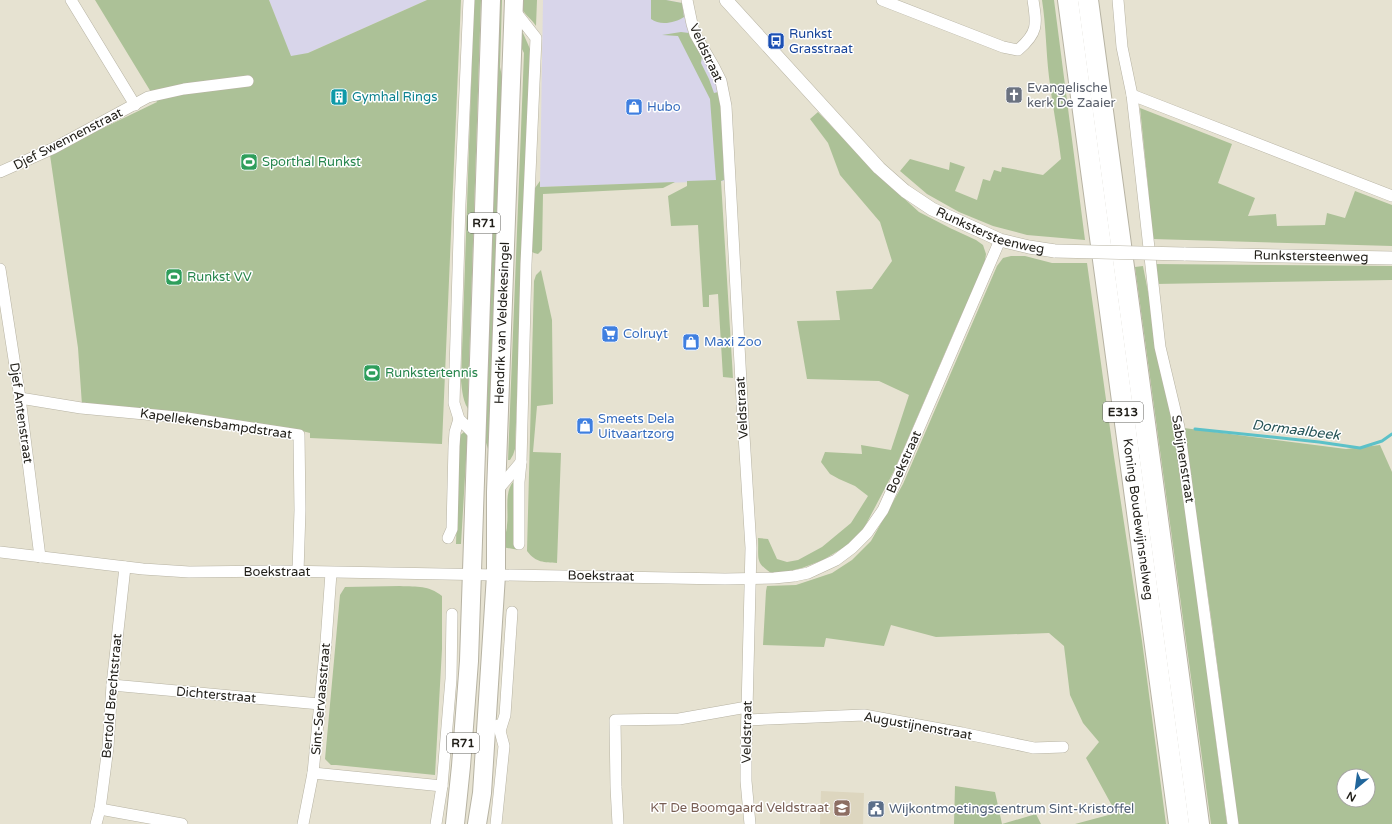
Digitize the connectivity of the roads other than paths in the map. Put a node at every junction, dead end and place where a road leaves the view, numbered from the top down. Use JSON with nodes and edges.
{"nodes":[{"id":1,"x":71,"y":0,"type":"edge"},
{"id":2,"x":469,"y":0,"type":"edge"},
{"id":3,"x":491,"y":0,"type":"edge"},
{"id":4,"x":687,"y":0,"type":"edge"},
{"id":5,"x":726,"y":0,"type":"edge"},
{"id":6,"x":882,"y":0,"type":"edge"},
{"id":7,"x":1034,"y":0,"type":"edge"},
{"id":8,"x":1068,"y":0,"type":"edge"},
{"id":9,"x":1088,"y":0,"type":"edge"},
{"id":10,"x":1118,"y":0,"type":"edge"},
{"id":11,"x":514,"y":5,"type":"edge"},
{"id":12,"x":248,"y":81,"type":"dead end"},
{"id":13,"x":1132,"y":96,"type":"junction"},
{"id":14,"x":136,"y":104,"type":"junction"},
{"id":15,"x":0,"y":172,"type":"edge"},
{"id":16,"x":1392,"y":196,"type":"edge"},
{"id":17,"x":1000,"y":240,"type":"junction"},
{"id":18,"x":1392,"y":258,"type":"edge"},
{"id":19,"x":0,"y":272,"type":"edge"},
{"id":20,"x":4,"y":315,"type":"edge"},
{"id":21,"x":20,"y":398,"type":"junction"},
{"id":22,"x":459,"y":419,"type":"junction"},
{"id":23,"x":477,"y":437,"type":"junction"},
{"id":24,"x":521,"y":462,"type":"junction"},
{"id":25,"x":496,"y":492,"type":"junction"},
{"id":26,"x":448,"y":538,"type":"dead end"},
{"id":27,"x":519,"y":544,"type":"dead end"},
{"id":28,"x":0,"y":552,"type":"edge"},
{"id":29,"x":40,"y":557,"type":"junction"},
{"id":30,"x":125,"y":567,"type":"junction"},
{"id":31,"x":298,"y":572,"type":"junction"},
{"id":32,"x":331,"y":573,"type":"junction"},
{"id":33,"x":472,"y":574,"type":"junction"},
{"id":34,"x":496,"y":574,"type":"junction"},
{"id":35,"x":750,"y":578,"type":"junction"},
{"id":36,"x":512,"y":612,"type":"dead end"},
{"id":37,"x":452,"y":614,"type":"dead end"},
{"id":38,"x":469,"y":661,"type":"junction"},
{"id":39,"x":451,"y":679,"type":"junction"},
{"id":40,"x":112,"y":686,"type":"junction"},
{"id":41,"x":320,"y":704,"type":"junction"},
{"id":42,"x":747,"y":708,"type":"junction"},
{"id":43,"x":488,"y":712,"type":"junction"},
{"id":44,"x":747,"y":720,"type":"junction"},
{"id":45,"x":500,"y":731,"type":"junction"},
{"id":46,"x":1063,"y":747,"type":"dead end"},
{"id":47,"x":313,"y":773,"type":"junction"},
{"id":48,"x":442,"y":786,"type":"junction"},
{"id":49,"x":100,"y":809,"type":"junction"},
{"id":50,"x":96,"y":824,"type":"edge"},
{"id":51,"x":182,"y":824,"type":"edge"},
{"id":52,"x":303,"y":824,"type":"edge"},
{"id":53,"x":436,"y":824,"type":"edge"},
{"id":54,"x":455,"y":824,"type":"edge"},
{"id":55,"x":477,"y":824,"type":"edge"},
{"id":56,"x":496,"y":824,"type":"edge"},
{"id":57,"x":618,"y":824,"type":"edge"},
{"id":58,"x":750,"y":824,"type":"edge"},
{"id":59,"x":1178,"y":824,"type":"edge"},
{"id":60,"x":1199,"y":824,"type":"edge"},
{"id":61,"x":1233,"y":824,"type":"edge"}],
"edges":[{"from":1,"to":14,"type":"street","name":"Djef Swennenstraat"},
{"from":2,"to":22,"type":"street"},
{"from":3,"to":23,"type":"highway","name":"Hendrik van Veldekesingel","number":"R71"},
{"from":4,"to":35,"type":"street","name":"Veldstraat"},
{"from":5,"to":17,"type":"street","name":"Runkstersteenweg"},
{"from":6,"to":7,"type":"street"},
{"from":8,"to":59,"type":"highway","name":"Koning Boudewijnsnelweg","number":"E313"},
{"from":9,"to":60,"type":"highway","name":"Koning Boudewijnsnelweg","number":"E313"},
{"from":10,"to":13,"type":"street","name":"Sabijnenstraat"},
{"from":11,"to":24,"type":"street","name":"Hendrik van Veldekesingel"},
{"from":11,"to":25,"type":"highway","name":"Hendrik van Veldekesingel","number":"R71"},
{"from":12,"to":14,"type":"street","name":"Djef Swennenstraat"},
{"from":13,"to":16,"type":"street"},
{"from":13,"to":61,"type":"street","name":"Sabijnenstraat"},
{"from":14,"to":15,"type":"street","name":"Djef Swennenstraat"},
{"from":17,"to":18,"type":"street","name":"Runkstersteenweg","bridge":true},
{"from":17,"to":35,"type":"street","name":"Boekstraat"},
{"from":19,"to":20,"type":"street","name":"Djef Antenstraat"},
{"from":20,"to":21,"type":"street","name":"Djef Antenstraat"},
{"from":21,"to":29,"type":"street","name":"Djef Antenstraat"},
{"from":21,"to":31,"type":"street","name":"Kapellekensbampdstraat"},
{"from":22,"to":23,"type":"street"},
{"from":22,"to":26,"type":"street"},
{"from":23,"to":33,"type":"highway","name":"Hendrik van Veldekesingel","number":"R71"},
{"from":24,"to":25,"type":"street"},
{"from":24,"to":27,"type":"street","name":"Hendrik van Veldekesingel"},
{"from":25,"to":34,"type":"highway","name":"Hendrik van Veldekesingel","number":"R71"},
{"from":28,"to":29,"type":"street","name":"Boekstraat"},
{"from":29,"to":30,"type":"street","name":"Boekstraat"},
{"from":30,"to":31,"type":"street","name":"Boekstraat"},
{"from":30,"to":40,"type":"street","name":"Bertold Brechtstraat"},
{"from":31,"to":32,"type":"street","name":"Boekstraat"},
{"from":32,"to":33,"type":"street","name":"Boekstraat"},
{"from":32,"to":41,"type":"street","name":"Sint-Servaasstraat"},
{"from":33,"to":34,"type":"street","name":"Boekstraat"},
{"from":33,"to":38,"type":"highway","name":"Hendrik van Veldekesingel","number":"R71"},
{"from":34,"to":35,"type":"street","name":"Boekstraat"},
{"from":34,"to":43,"type":"highway","name":"Hendrik van Veldekesingel","number":"R71"},
{"from":35,"to":42,"type":"street","name":"Veldstraat"},
{"from":36,"to":45,"type":"street"},
{"from":37,"to":39,"type":"street"},
{"from":38,"to":39,"type":"street"},
{"from":38,"to":54,"type":"highway","name":"Hendrik van Veldekesingel","number":"R71"},
{"from":39,"to":48,"type":"street"},
{"from":40,"to":41,"type":"street","name":"Dichterstraat"},
{"from":40,"to":49,"type":"street","name":"Bertold Brechtstraat"},
{"from":41,"to":47,"type":"street","name":"Sint-Servaasstraat"},
{"from":42,"to":44,"type":"street","name":"Veldstraat"},
{"from":42,"to":57,"type":"street"},
{"from":43,"to":45,"type":"street"},
{"from":43,"to":55,"type":"highway","name":"Hendrik van Veldekesingel","number":"R71"},
{"from":44,"to":46,"type":"street","name":"Augustijnenstraat"},
{"from":44,"to":58,"type":"street","name":"Veldstraat"},
{"from":45,"to":56,"type":"street"},
{"from":47,"to":48,"type":"street"},
{"from":47,"to":52,"type":"street","name":"Sint-Servaasstraat"},
{"from":48,"to":53,"type":"street"},
{"from":49,"to":50,"type":"street","name":"Bertold Brechtstraat"},
{"from":49,"to":51,"type":"street"}]}
